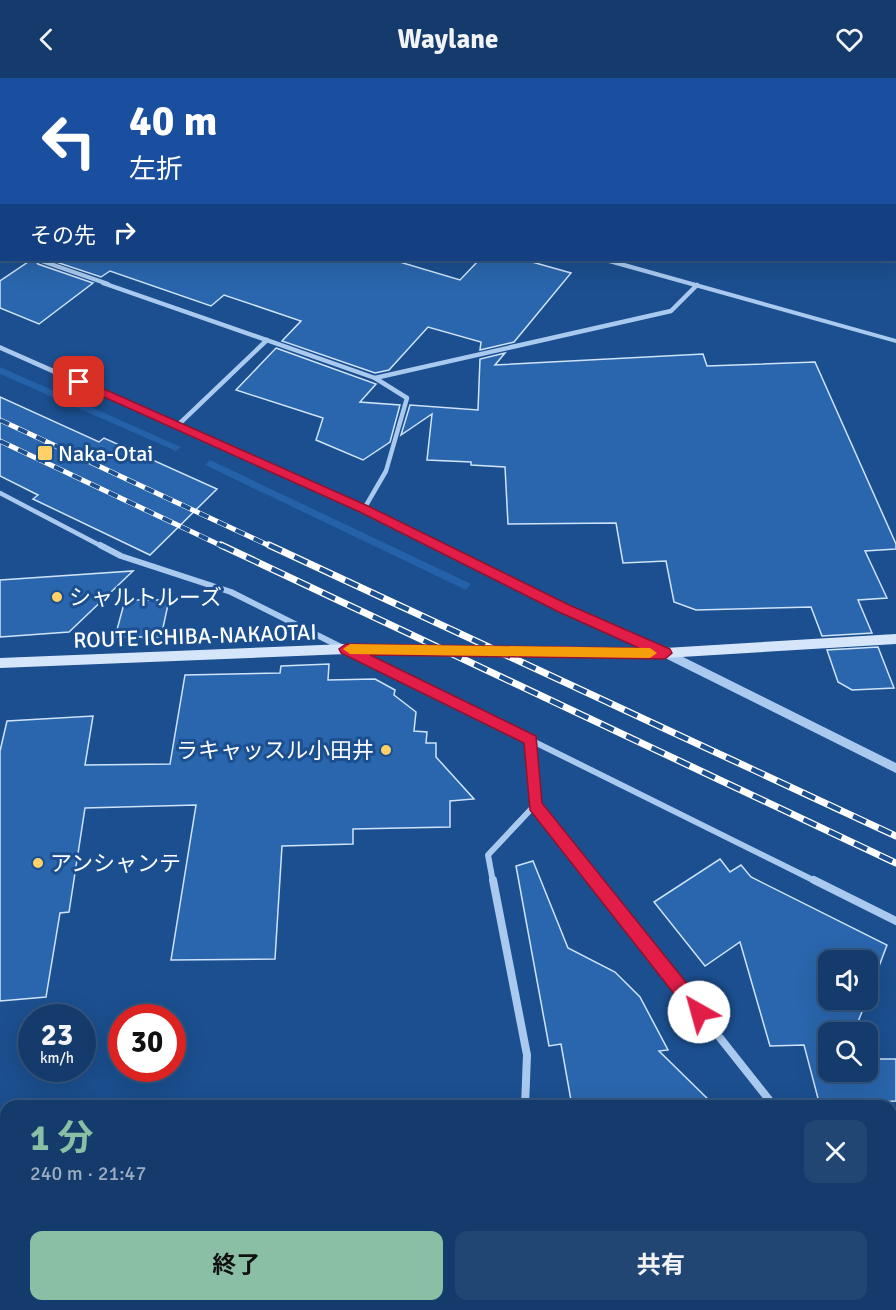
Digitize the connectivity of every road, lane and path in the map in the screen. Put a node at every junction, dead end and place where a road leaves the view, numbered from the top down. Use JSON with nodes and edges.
{"nodes":[{"id":1,"x":42,"y":261,"type":"edge"},
{"id":2,"x":612,"y":261,"type":"edge"},
{"id":3,"x":697,"y":285,"type":"junction"},
{"id":4,"x":267,"y":340,"type":"junction"},
{"id":5,"x":896,"y":341,"type":"edge"},
{"id":6,"x":0,"y":346,"type":"edge"},
{"id":7,"x":375,"y":378,"type":"junction"},
{"id":8,"x":177,"y":426,"type":"junction"},
{"id":9,"x":0,"y":494,"type":"edge"},
{"id":10,"x":364,"y":509,"type":"junction"},
{"id":11,"x":896,"y":639,"type":"edge"},
{"id":12,"x":346,"y":649,"type":"junction"},
{"id":13,"x":665,"y":653,"type":"junction"},
{"id":14,"x":0,"y":663,"type":"edge"},
{"id":15,"x":531,"y":740,"type":"junction"},
{"id":16,"x":896,"y":768,"type":"edge"},
{"id":17,"x":535,"y":805,"type":"junction"},
{"id":18,"x":896,"y":921,"type":"edge"},
{"id":19,"x":525,"y":1100,"type":"edge"},
{"id":20,"x":769,"y":1100,"type":"edge"}],
"edges":[{"from":1,"to":4,"type":"street"},
{"from":2,"to":3,"type":"street"},
{"from":3,"to":5,"type":"street"},
{"from":3,"to":7,"type":"street"},
{"from":4,"to":7,"type":"street"},
{"from":4,"to":8,"type":"street"},
{"from":6,"to":8,"type":"street"},
{"from":7,"to":10,"type":"street"},
{"from":8,"to":10,"type":"street"},
{"from":9,"to":12,"type":"street"},
{"from":10,"to":13,"type":"street"},
{"from":11,"to":13,"type":"main road","name":"ROUTE ICHIBA-NAKAOTAI"},
{"from":12,"to":13,"type":"main road","name":"ROUTE ICHIBA-NAKAOTAI"},
{"from":12,"to":14,"type":"main road","name":"ROUTE ICHIBA-NAKAOTAI"},
{"from":12,"to":15,"type":"street"},
{"from":13,"to":16,"type":"street"},
{"from":15,"to":17,"type":"street"},
{"from":15,"to":18,"type":"street"},
{"from":17,"to":19,"type":"street"},
{"from":17,"to":20,"type":"street"}]}
